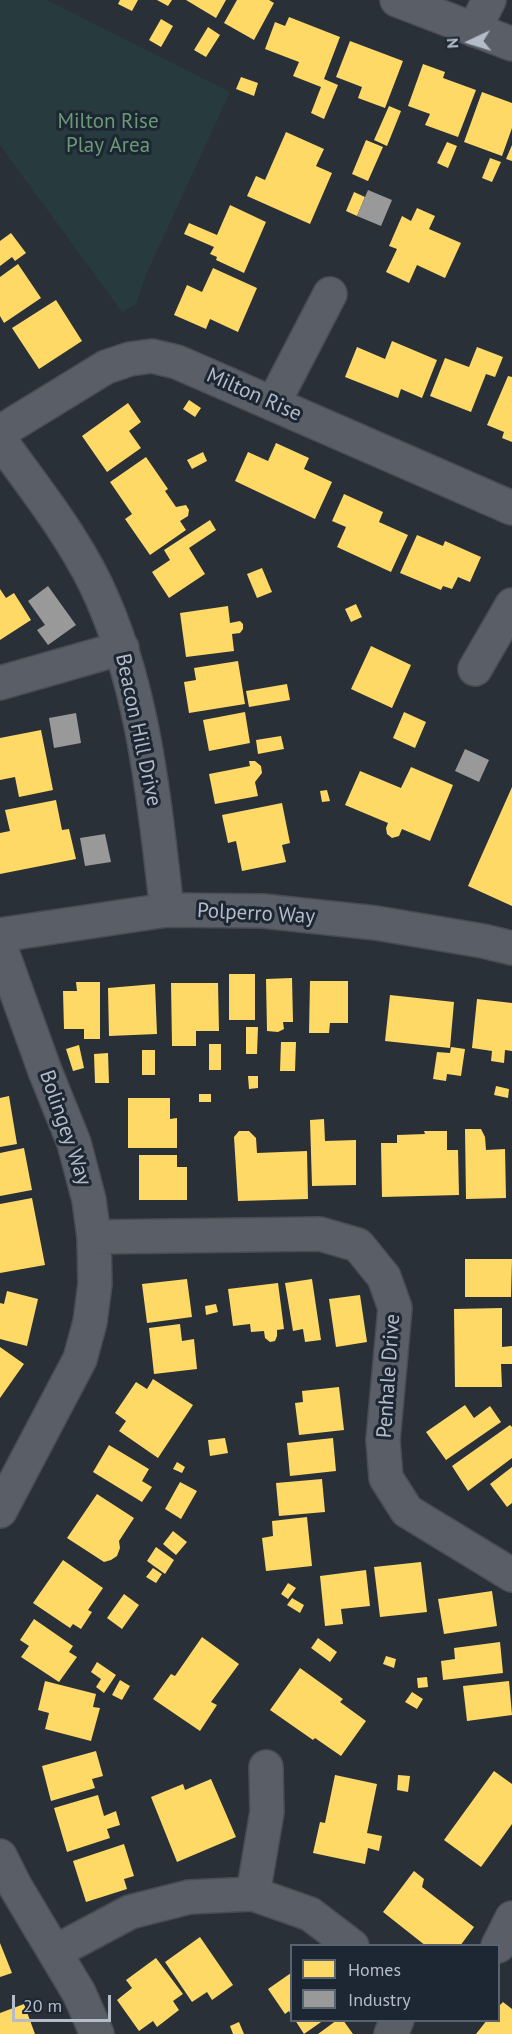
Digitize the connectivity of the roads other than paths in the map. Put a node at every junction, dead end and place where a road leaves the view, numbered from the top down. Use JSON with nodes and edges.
{"nodes":[{"id":1,"x":397,"y":0,"type":"edge"},
{"id":2,"x":489,"y":0,"type":"edge"},
{"id":3,"x":474,"y":30,"type":"junction"},
{"id":4,"x":512,"y":44,"type":"edge"},
{"id":5,"x":330,"y":294,"type":"dead end"},
{"id":6,"x":273,"y":404,"type":"junction"},
{"id":7,"x":0,"y":432,"type":"edge"},
{"id":8,"x":0,"y":440,"type":"edge"},
{"id":9,"x":512,"y":508,"type":"edge"},
{"id":10,"x":512,"y":605,"type":"edge"},
{"id":11,"x":122,"y":648,"type":"junction"},
{"id":12,"x":475,"y":669,"type":"dead end"},
{"id":13,"x":0,"y":683,"type":"edge"},
{"id":14,"x":167,"y":910,"type":"junction"},
{"id":15,"x":0,"y":935,"type":"edge"},
{"id":16,"x":0,"y":946,"type":"edge"},
{"id":17,"x":512,"y":948,"type":"edge"},
{"id":18,"x":94,"y":1237,"type":"junction"},
{"id":19,"x":0,"y":1511,"type":"edge"},
{"id":20,"x":512,"y":1575,"type":"edge"},
{"id":21,"x":266,"y":1767,"type":"dead end"},
{"id":22,"x":0,"y":1856,"type":"edge"},
{"id":23,"x":253,"y":1894,"type":"junction"},
{"id":24,"x":512,"y":1918,"type":"edge"},
{"id":25,"x":349,"y":1944,"type":"edge"},
{"id":26,"x":499,"y":1944,"type":"edge"},
{"id":27,"x":55,"y":1952,"type":"junction"},
{"id":28,"x":97,"y":2034,"type":"edge"}],
"edges":[{"from":1,"to":3,"type":"street"},
{"from":2,"to":3,"type":"street"},
{"from":3,"to":4,"type":"street"},
{"from":5,"to":6,"type":"street"},
{"from":6,"to":7,"type":"street","name":"Milton Rise"},
{"from":6,"to":9,"type":"street","name":"Milton Rise"},
{"from":8,"to":11,"type":"street","name":"Beacon Hill Drive"},
{"from":10,"to":12,"type":"street"},
{"from":11,"to":13,"type":"street"},
{"from":11,"to":14,"type":"street","name":"Beacon Hill Drive"},
{"from":14,"to":15,"type":"street","name":"Polperro Way"},
{"from":14,"to":17,"type":"street","name":"Polperro Way"},
{"from":16,"to":18,"type":"street","name":"Bolingey Way"},
{"from":18,"to":19,"type":"street","name":"Bolingey Way"},
{"from":18,"to":20,"type":"street","name":"Penhale Drive"},
{"from":21,"to":23,"type":"street"},
{"from":22,"to":27,"type":"street"},
{"from":23,"to":25,"type":"street"},
{"from":23,"to":27,"type":"street"},
{"from":24,"to":26,"type":"street"},
{"from":27,"to":28,"type":"street"}]}
